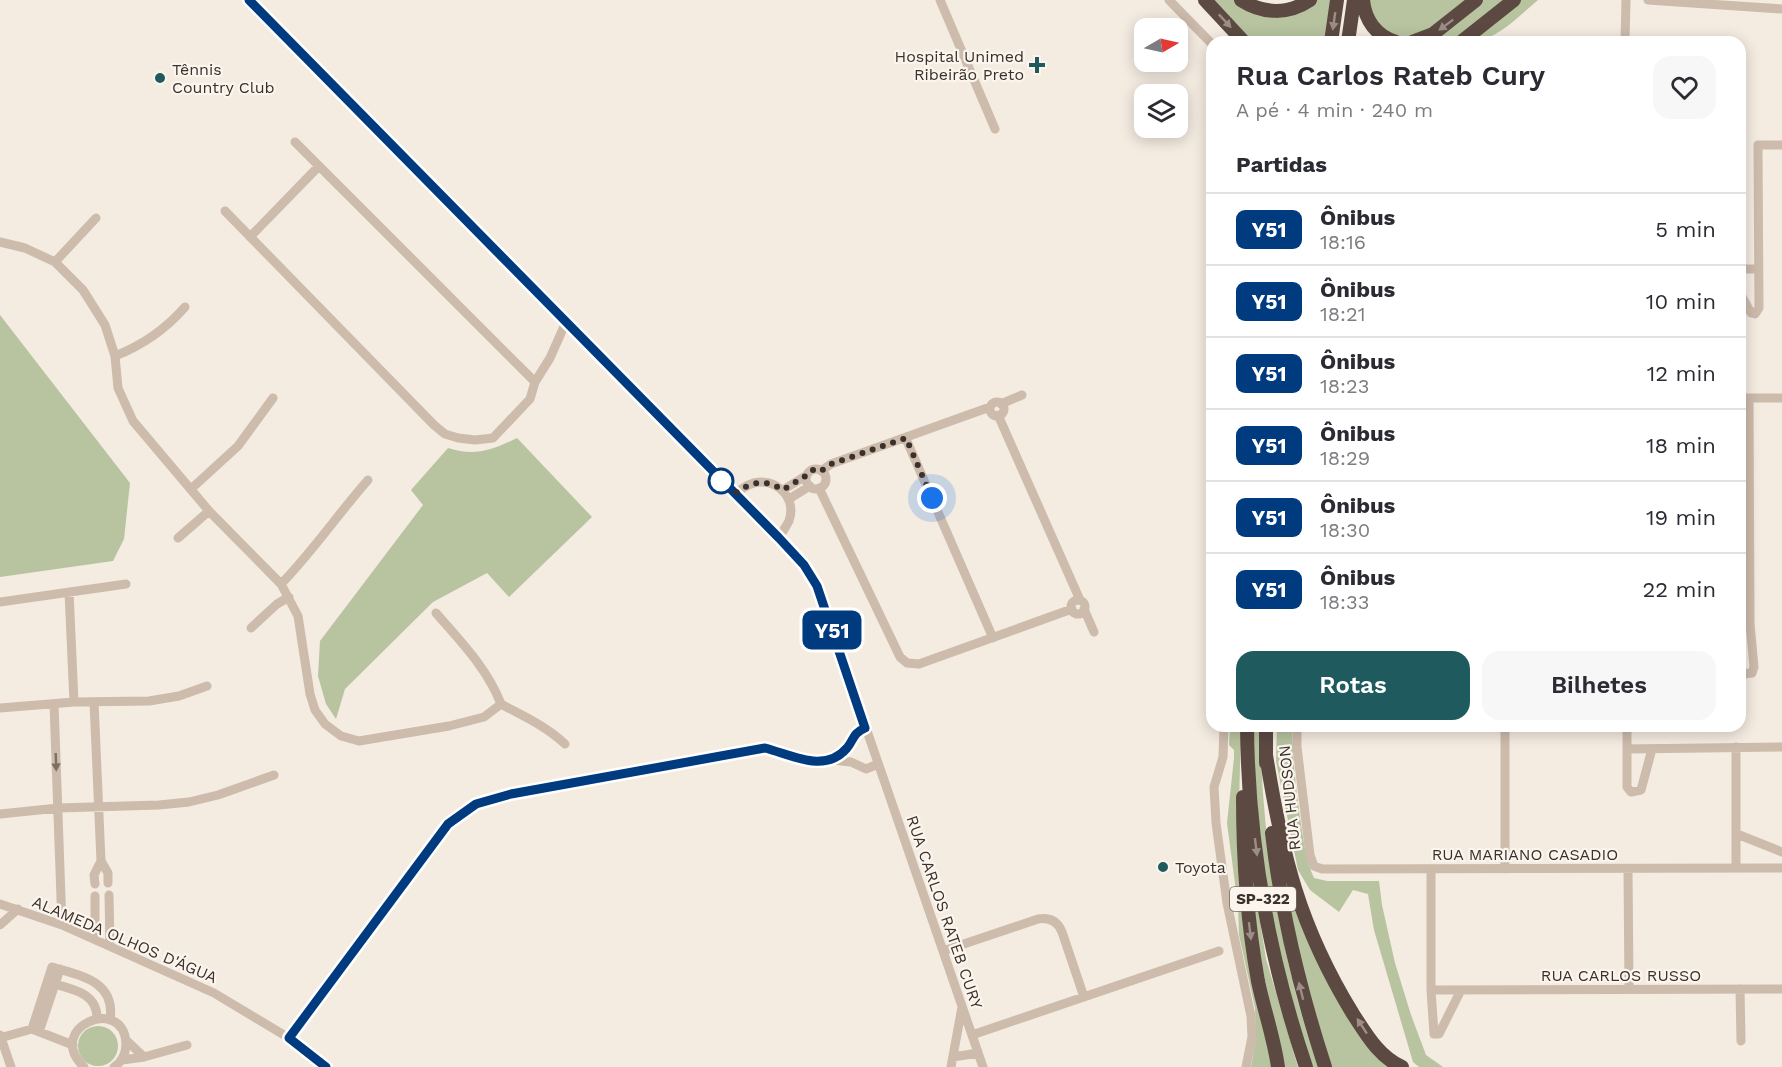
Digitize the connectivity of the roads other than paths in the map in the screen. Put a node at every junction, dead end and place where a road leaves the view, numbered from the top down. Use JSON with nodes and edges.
{"nodes":[{"id":1,"x":249,"y":0,"type":"edge"},
{"id":2,"x":940,"y":0,"type":"edge"},
{"id":3,"x":1169,"y":0,"type":"edge"},
{"id":4,"x":1205,"y":0,"type":"edge"},
{"id":5,"x":1241,"y":0,"type":"edge"},
{"id":6,"x":1310,"y":0,"type":"edge"},
{"id":7,"x":1337,"y":0,"type":"edge"},
{"id":8,"x":1354,"y":0,"type":"edge"},
{"id":9,"x":1363,"y":0,"type":"edge"},
{"id":10,"x":1476,"y":0,"type":"edge"},
{"id":11,"x":1514,"y":0,"type":"edge"},
{"id":12,"x":1626,"y":0,"type":"edge"},
{"id":13,"x":1648,"y":0,"type":"edge"},
{"id":14,"x":1782,"y":9,"type":"edge"},
{"id":15,"x":1238,"y":36,"type":"edge"},
{"id":16,"x":1332,"y":36,"type":"edge"},
{"id":17,"x":1349,"y":36,"type":"edge"},
{"id":18,"x":1382,"y":36,"type":"edge"},
{"id":19,"x":1428,"y":36,"type":"edge"},
{"id":20,"x":1469,"y":36,"type":"edge"},
{"id":21,"x":1625,"y":36,"type":"edge"},
{"id":22,"x":1206,"y":38,"type":"edge"},
{"id":23,"x":995,"y":129,"type":"dead end"},
{"id":24,"x":295,"y":142,"type":"dead end"},
{"id":25,"x":1782,"y":145,"type":"edge"},
{"id":26,"x":319,"y":166,"type":"junction"},
{"id":27,"x":225,"y":211,"type":"dead end"},
{"id":28,"x":96,"y":218,"type":"dead end"},
{"id":29,"x":250,"y":237,"type":"junction"},
{"id":30,"x":0,"y":242,"type":"edge"},
{"id":31,"x":55,"y":262,"type":"junction"},
{"id":32,"x":1746,"y":269,"type":"edge"},
{"id":33,"x":1758,"y":269,"type":"junction"},
{"id":34,"x":1746,"y":304,"type":"edge"},
{"id":35,"x":185,"y":307,"type":"dead end"},
{"id":36,"x":566,"y":322,"type":"junction"},
{"id":37,"x":115,"y":356,"type":"junction"},
{"id":38,"x":535,"y":382,"type":"junction"},
{"id":39,"x":1022,"y":395,"type":"dead end"},
{"id":40,"x":273,"y":398,"type":"dead end"},
{"id":41,"x":1746,"y":398,"type":"edge"},
{"id":42,"x":1782,"y":398,"type":"edge"},
{"id":43,"x":1001,"y":404,"type":"junction"},
{"id":44,"x":990,"y":407,"type":"junction"},
{"id":45,"x":998,"y":415,"type":"junction"},
{"id":46,"x":906,"y":438,"type":"junction"},
{"id":47,"x":821,"y":471,"type":"junction"},
{"id":48,"x":807,"y":475,"type":"junction"},
{"id":49,"x":368,"y":480,"type":"dead end"},
{"id":50,"x":815,"y":487,"type":"junction"},
{"id":51,"x":191,"y":489,"type":"junction"},
{"id":52,"x":783,"y":490,"type":"junction"},
{"id":53,"x":734,"y":494,"type":"junction"},
{"id":54,"x":789,"y":499,"type":"junction"},
{"id":55,"x":209,"y":512,"type":"junction"},
{"id":56,"x":178,"y":538,"type":"dead end"},
{"id":57,"x":779,"y":538,"type":"junction"},
{"id":58,"x":1746,"y":552,"type":"edge"},
{"id":59,"x":126,"y":584,"type":"dead end"},
{"id":60,"x":281,"y":584,"type":"junction"},
{"id":61,"x":69,"y":592,"type":"junction"},
{"id":62,"x":289,"y":597,"type":"junction"},
{"id":63,"x":0,"y":602,"type":"edge"},
{"id":64,"x":1082,"y":605,"type":"junction"},
{"id":65,"x":436,"y":613,"type":"dead end"},
{"id":66,"x":1746,"y":624,"type":"edge"},
{"id":67,"x":1750,"y":624,"type":"junction"},
{"id":68,"x":251,"y":628,"type":"dead end"},
{"id":69,"x":1094,"y":632,"type":"dead end"},
{"id":70,"x":993,"y":638,"type":"junction"},
{"id":71,"x":1746,"y":674,"type":"edge"},
{"id":72,"x":207,"y":686,"type":"dead end"},
{"id":73,"x":74,"y":702,"type":"junction"},
{"id":74,"x":94,"y":702,"type":"junction"},
{"id":75,"x":54,"y":704,"type":"junction"},
{"id":76,"x":501,"y":704,"type":"junction"},
{"id":77,"x":0,"y":708,"type":"edge"},
{"id":78,"x":865,"y":728,"type":"junction"},
{"id":79,"x":1224,"y":732,"type":"edge"},
{"id":80,"x":1246,"y":732,"type":"edge"},
{"id":81,"x":1246,"y":732,"type":"edge"},
{"id":82,"x":1266,"y":732,"type":"edge"},
{"id":83,"x":1297,"y":732,"type":"edge"},
{"id":84,"x":1505,"y":732,"type":"edge"},
{"id":85,"x":1627,"y":732,"type":"edge"},
{"id":86,"x":565,"y":744,"type":"dead end"},
{"id":87,"x":1736,"y":747,"type":"junction"},
{"id":88,"x":1782,"y":747,"type":"edge"},
{"id":89,"x":847,"y":748,"type":"junction"},
{"id":90,"x":1627,"y":749,"type":"junction"},
{"id":91,"x":1652,"y":749,"type":"junction"},
{"id":92,"x":1266,"y":755,"type":"junction"},
{"id":93,"x":832,"y":760,"type":"junction"},
{"id":94,"x":851,"y":762,"type":"junction"},
{"id":95,"x":878,"y":765,"type":"junction"},
{"id":96,"x":274,"y":775,"type":"dead end"},
{"id":97,"x":99,"y":805,"type":"junction"},
{"id":98,"x":58,"y":808,"type":"junction"},
{"id":99,"x":0,"y":814,"type":"edge"},
{"id":100,"x":1737,"y":834,"type":"junction"},
{"id":101,"x":1782,"y":852,"type":"edge"},
{"id":102,"x":101,"y":861,"type":"junction"},
{"id":103,"x":1314,"y":866,"type":"joint"},
{"id":104,"x":1505,"y":868,"type":"junction"},
{"id":105,"x":1736,"y":868,"type":"junction"},
{"id":106,"x":1782,"y":868,"type":"edge"},
{"id":107,"x":1628,"y":869,"type":"junction"},
{"id":108,"x":1431,"y":870,"type":"junction"},
{"id":109,"x":108,"y":883,"type":"dead end"},
{"id":110,"x":94,"y":884,"type":"dead end"},
{"id":111,"x":108,"y":895,"type":"dead end"},
{"id":112,"x":95,"y":896,"type":"dead end"},
{"id":113,"x":0,"y":904,"type":"edge"},
{"id":114,"x":18,"y":909,"type":"junction"},
{"id":115,"x":62,"y":925,"type":"junction"},
{"id":116,"x":0,"y":926,"type":"edge"},
{"id":117,"x":95,"y":939,"type":"junction"},
{"id":118,"x":110,"y":945,"type":"junction"},
{"id":119,"x":943,"y":951,"type":"junction"},
{"id":120,"x":1219,"y":951,"type":"dead end"},
{"id":121,"x":94,"y":980,"type":"junction"},
{"id":122,"x":52,"y":983,"type":"junction"},
{"id":123,"x":1629,"y":989,"type":"junction"},
{"id":124,"x":1740,"y":989,"type":"junction"},
{"id":125,"x":1782,"y":989,"type":"edge"},
{"id":126,"x":1431,"y":990,"type":"junction"},
{"id":127,"x":1461,"y":990,"type":"junction"},
{"id":128,"x":88,"y":996,"type":"junction"},
{"id":129,"x":1084,"y":997,"type":"junction"},
{"id":130,"x":962,"y":1006,"type":"junction"},
{"id":131,"x":97,"y":1018,"type":"junction"},
{"id":132,"x":110,"y":1020,"type":"junction"},
{"id":133,"x":36,"y":1031,"type":"junction"},
{"id":134,"x":972,"y":1035,"type":"junction"},
{"id":135,"x":0,"y":1037,"type":"edge"},
{"id":136,"x":289,"y":1038,"type":"junction"},
{"id":137,"x":126,"y":1040,"type":"junction"},
{"id":138,"x":1741,"y":1041,"type":"dead end"},
{"id":139,"x":73,"y":1045,"type":"junction"},
{"id":140,"x":187,"y":1046,"type":"dead end"},
{"id":141,"x":978,"y":1053,"type":"junction"},
{"id":142,"x":953,"y":1056,"type":"junction"},
{"id":143,"x":144,"y":1057,"type":"junction"},
{"id":144,"x":122,"y":1060,"type":"junction"},
{"id":145,"x":80,"y":1065,"type":"edge"},
{"id":146,"x":11,"y":1067,"type":"edge"},
{"id":147,"x":114,"y":1067,"type":"edge"},
{"id":148,"x":326,"y":1067,"type":"edge"},
{"id":149,"x":951,"y":1067,"type":"edge"},
{"id":150,"x":983,"y":1067,"type":"edge"},
{"id":151,"x":1246,"y":1067,"type":"edge"},
{"id":152,"x":1278,"y":1067,"type":"edge"},
{"id":153,"x":1306,"y":1067,"type":"edge"},
{"id":154,"x":1324,"y":1067,"type":"edge"},
{"id":155,"x":1402,"y":1067,"type":"edge"}],
"edges":[{"from":1,"to":36,"type":"street","name":"RUA CARLOS RATEB CURY"},
{"from":2,"to":23,"type":"street"},
{"from":3,"to":22,"type":"street"},
{"from":4,"to":15,"type":"highway","one_way":true},
{"from":5,"to":6,"type":"highway"},
{"from":7,"to":16,"type":"highway","one_way":true},
{"from":8,"to":17,"type":"highway"},
{"from":9,"to":18,"type":"highway"},
{"from":10,"to":19,"type":"highway","one_way":true},
{"from":11,"to":20,"type":"highway"},
{"from":12,"to":21,"type":"street"},
{"from":13,"to":14,"type":"street"},
{"from":24,"to":26,"type":"street"},
{"from":25,"to":33,"type":"street"},
{"from":26,"to":29,"type":"street"},
{"from":26,"to":38,"type":"street"},
{"from":27,"to":29,"type":"street"},
{"from":28,"to":31,"type":"street"},
{"from":29,"to":38,"type":"street"},
{"from":30,"to":31,"type":"street"},
{"from":31,"to":37,"type":"street"},
{"from":32,"to":33,"type":"street"},
{"from":33,"to":34,"type":"street"},
{"from":35,"to":37,"type":"street"},
{"from":36,"to":38,"type":"street"},
{"from":36,"to":53,"type":"street","name":"RUA CARLOS RATEB CURY"},
{"from":37,"to":51,"type":"street"},
{"from":39,"to":43,"type":"street"},
{"from":40,"to":51,"type":"street"},
{"from":41,"to":42,"type":"street"},
{"from":43,"to":44,"type":"street"},
{"from":43,"to":45,"type":"street"},
{"from":44,"to":45,"type":"street"},
{"from":44,"to":46,"type":"street"},
{"from":45,"to":64,"type":"street"},
{"from":46,"to":47,"type":"street"},
{"from":46,"to":70,"type":"street"},
{"from":47,"to":48,"type":"street"},
{"from":47,"to":50,"type":"street"},
{"from":48,"to":50,"type":"street"},
{"from":48,"to":52,"type":"street"},
{"from":49,"to":60,"type":"street"},
{"from":50,"to":54,"type":"street"},
{"from":50,"to":70,"type":"street"},
{"from":51,"to":55,"type":"street"},
{"from":52,"to":53,"type":"street"},
{"from":52,"to":54,"type":"street"},
{"from":53,"to":57,"type":"street","name":"RUA CARLOS RATEB CURY"},
{"from":54,"to":57,"type":"street"},
{"from":55,"to":56,"type":"street"},
{"from":55,"to":60,"type":"street"},
{"from":57,"to":78,"type":"street","name":"RUA CARLOS RATEB CURY"},
{"from":58,"to":67,"type":"street"},
{"from":59,"to":61,"type":"street"},
{"from":60,"to":62,"type":"street"},
{"from":61,"to":63,"type":"street"},
{"from":61,"to":73,"type":"street"},
{"from":62,"to":68,"type":"street"},
{"from":62,"to":76,"type":"street"},
{"from":64,"to":69,"type":"street"},
{"from":64,"to":70,"type":"street"},
{"from":65,"to":76,"type":"street"},
{"from":66,"to":67,"type":"street"},
{"from":67,"to":71,"type":"street"},
{"from":72,"to":74,"type":"street"},
{"from":73,"to":74,"type":"street"},
{"from":73,"to":75,"type":"street"},
{"from":74,"to":97,"type":"street"},
{"from":75,"to":77,"type":"street"},
{"from":75,"to":98,"type":"street","one_way":true},
{"from":76,"to":86,"type":"street"},
{"from":78,"to":89,"type":"street"},
{"from":78,"to":95,"type":"street","name":"RUA CARLOS RATEB CURY"},
{"from":79,"to":151,"type":"street"},
{"from":80,"to":152,"type":"highway","one_way":true},
{"from":81,"to":153,"type":"highway","number":"SP-322","one_way":true},
{"from":82,"to":92,"type":"highway","number":"SP-322"},
{"from":83,"to":103,"type":"street","name":"RUA HUDSON"},
{"from":84,"to":104,"type":"street"},
{"from":85,"to":90,"type":"street"},
{"from":87,"to":88,"type":"street"},
{"from":87,"to":91,"type":"street"},
{"from":87,"to":100,"type":"street"},
{"from":89,"to":93,"type":"street"},
{"from":89,"to":94,"type":"street"},
{"from":90,"to":91,"type":"street"},
{"from":90,"to":91,"type":"street"},
{"from":154,"to":92,"type":"highway","number":"SP-322","one_way":true},
{"from":155,"to":92,"type":"highway","one_way":true},
{"from":93,"to":94,"type":"street"},
{"from":93,"to":136,"type":"street"},
{"from":94,"to":95,"type":"street"},
{"from":95,"to":119,"type":"street","name":"RUA CARLOS RATEB CURY"},
{"from":96,"to":97,"type":"street"},
{"from":97,"to":98,"type":"street"},
{"from":97,"to":102,"type":"street"},
{"from":98,"to":99,"type":"street"},
{"from":98,"to":115,"type":"street"},
{"from":100,"to":101,"type":"street"},
{"from":100,"to":105,"type":"street"},
{"from":102,"to":109,"type":"street"},
{"from":102,"to":110,"type":"street"},
{"from":103,"to":108,"type":"street","name":"RUA MARIANO CASADIO"},
{"from":104,"to":107,"type":"street","name":"RUA MARIANO CASADIO"},
{"from":104,"to":108,"type":"street","name":"RUA MARIANO CASADIO"},
{"from":105,"to":106,"type":"street","name":"RUA MARIANO CASADIO"},
{"from":105,"to":107,"type":"street","name":"RUA MARIANO CASADIO"},
{"from":107,"to":123,"type":"street"},
{"from":108,"to":126,"type":"street"},
{"from":111,"to":118,"type":"street"},
{"from":112,"to":117,"type":"street"},
{"from":113,"to":114,"type":"street","name":"ALAMEDA OLHOS D'ÁGUA"},
{"from":114,"to":115,"type":"street","name":"ALAMEDA OLHOS D'ÁGUA"},
{"from":114,"to":116,"type":"street"},
{"from":115,"to":117,"type":"street","name":"ALAMEDA OLHOS D'ÁGUA"},
{"from":117,"to":118,"type":"street","name":"ALAMEDA OLHOS D'ÁGUA"},
{"from":118,"to":136,"type":"street","name":"ALAMEDA OLHOS D'ÁGUA"},
{"from":119,"to":129,"type":"street"},
{"from":119,"to":130,"type":"street","name":"RUA CARLOS RATEB CURY"},
{"from":120,"to":129,"type":"street"},
{"from":121,"to":122,"type":"street"},
{"from":121,"to":128,"type":"street"},
{"from":121,"to":132,"type":"street"},
{"from":122,"to":128,"type":"street"},
{"from":122,"to":133,"type":"street"},
{"from":123,"to":124,"type":"street","name":"RUA CARLOS RUSSO"},
{"from":123,"to":127,"type":"street","name":"RUA CARLOS RUSSO"},
{"from":124,"to":125,"type":"street","name":"RUA CARLOS RUSSO"},
{"from":124,"to":138,"type":"street"},
{"from":126,"to":127,"type":"street","name":"RUA CARLOS RUSSO"},
{"from":126,"to":127,"type":"street"},
{"from":128,"to":131,"type":"street"},
{"from":129,"to":134,"type":"street"},
{"from":130,"to":134,"type":"street","name":"RUA CARLOS RATEB CURY"},
{"from":130,"to":142,"type":"street"},
{"from":131,"to":132,"type":"street"},
{"from":131,"to":139,"type":"street"},
{"from":132,"to":137,"type":"street"},
{"from":133,"to":135,"type":"street"},
{"from":133,"to":139,"type":"street"},
{"from":134,"to":141,"type":"street","name":"RUA CARLOS RATEB CURY"},
{"from":135,"to":146,"type":"street"},
{"from":136,"to":148,"type":"street","name":"ALAMEDA OLHOS D'ÁGUA"},
{"from":137,"to":143,"type":"street"},
{"from":137,"to":144,"type":"street"},
{"from":139,"to":145,"type":"street"},
{"from":140,"to":143,"type":"street"},
{"from":141,"to":142,"type":"street"},
{"from":141,"to":150,"type":"street","name":"RUA CARLOS RATEB CURY"},
{"from":142,"to":149,"type":"street"},
{"from":143,"to":144,"type":"street"},
{"from":144,"to":147,"type":"street"}]}
